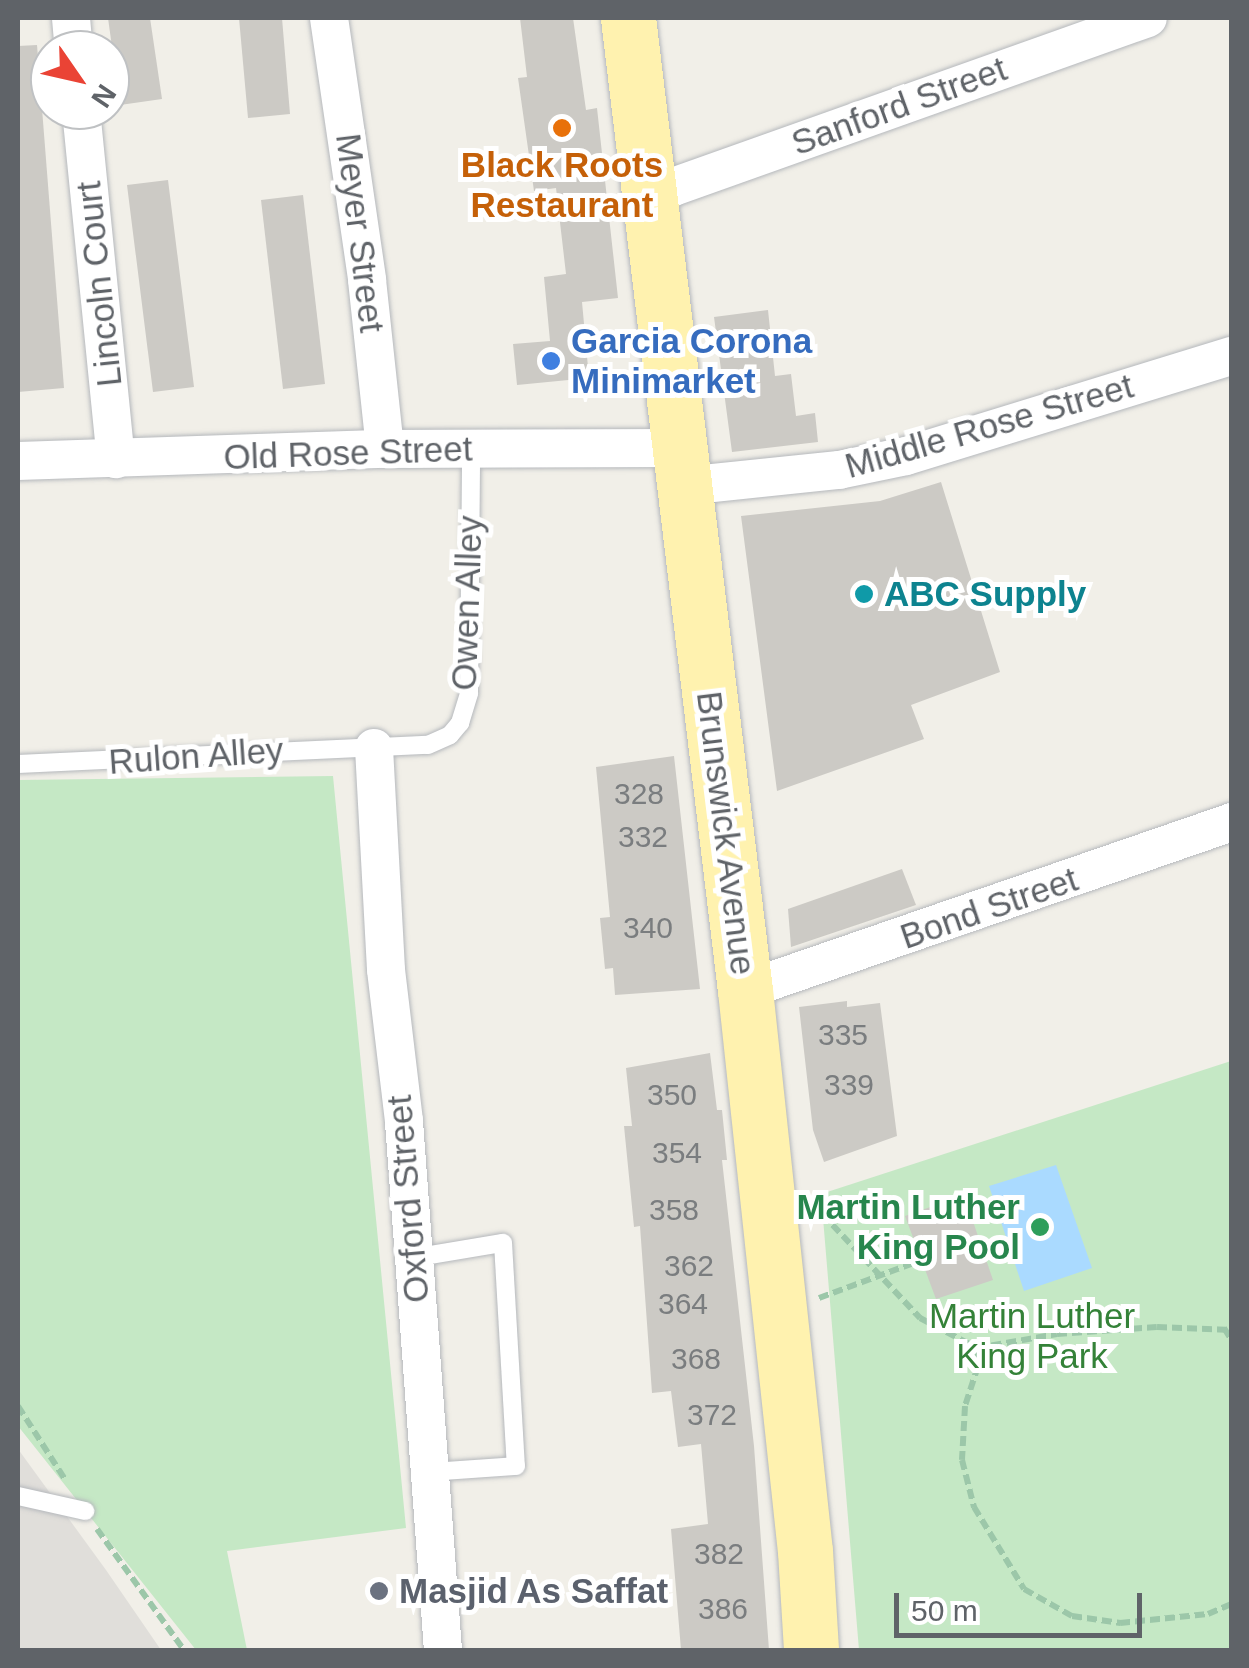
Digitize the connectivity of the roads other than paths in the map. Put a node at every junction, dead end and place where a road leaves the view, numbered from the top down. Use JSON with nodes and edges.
{"nodes":[{"id":1,"x":329,"y":18,"type":"edge"},
{"id":2,"x":628,"y":18,"type":"edge"},
{"id":3,"x":1148,"y":18,"type":"edge"},
{"id":4,"x":82,"y":130,"type":"edge"},
{"id":5,"x":649,"y":191,"type":"junction"},
{"id":6,"x":1232,"y":356,"type":"edge"},
{"id":7,"x":471,"y":449,"type":"junction"},
{"id":8,"x":385,"y":450,"type":"junction"},
{"id":9,"x":116,"y":459,"type":"junction"},
{"id":10,"x":18,"y":461,"type":"edge"},
{"id":11,"x":682,"y":467,"type":"junction"},
{"id":12,"x":374,"y":748,"type":"junction"},
{"id":13,"x":18,"y":764,"type":"edge"},
{"id":14,"x":1232,"y":822,"type":"edge"},
{"id":15,"x":746,"y":990,"type":"junction"},
{"id":16,"x":413,"y":1258,"type":"junction"},
{"id":17,"x":430,"y":1472,"type":"junction"},
{"id":18,"x":18,"y":1496,"type":"edge"},
{"id":19,"x":85,"y":1511,"type":"dead end"},
{"id":20,"x":443,"y":1650,"type":"edge"},
{"id":21,"x":811,"y":1650,"type":"edge"}],
"edges":[{"from":1,"to":8,"type":"street","name":"Meyer Street"},
{"from":2,"to":5,"type":"main road","name":"Brunswick Avenue"},
{"from":3,"to":5,"type":"street","name":"Sanford Street"},
{"from":4,"to":9,"type":"street","name":"Lincoln Court"},
{"from":5,"to":11,"type":"main road","name":"Brunswick Avenue"},
{"from":6,"to":11,"type":"street","name":"Middle Rose Street"},
{"from":7,"to":8,"type":"street","name":"Old Rose Street"},
{"from":7,"to":11,"type":"street","name":"Old Rose Street"},
{"from":7,"to":12,"type":"lane","name":"Owen Alley"},
{"from":8,"to":9,"type":"street","name":"Old Rose Street"},
{"from":9,"to":10,"type":"street","name":"Old Rose Street"},
{"from":11,"to":15,"type":"main road","name":"Brunswick Avenue"},
{"from":12,"to":13,"type":"lane","name":"Rulon Alley"},
{"from":12,"to":16,"type":"street","name":"Oxford Street"},
{"from":14,"to":15,"type":"street","name":"Bond Street"},
{"from":15,"to":21,"type":"main road","name":"Brunswick Avenue"},
{"from":16,"to":17,"type":"street","name":"Oxford Street"},
{"from":16,"to":17,"type":"lane"},
{"from":17,"to":20,"type":"street","name":"Oxford Street"},
{"from":18,"to":19,"type":"lane"}]}
